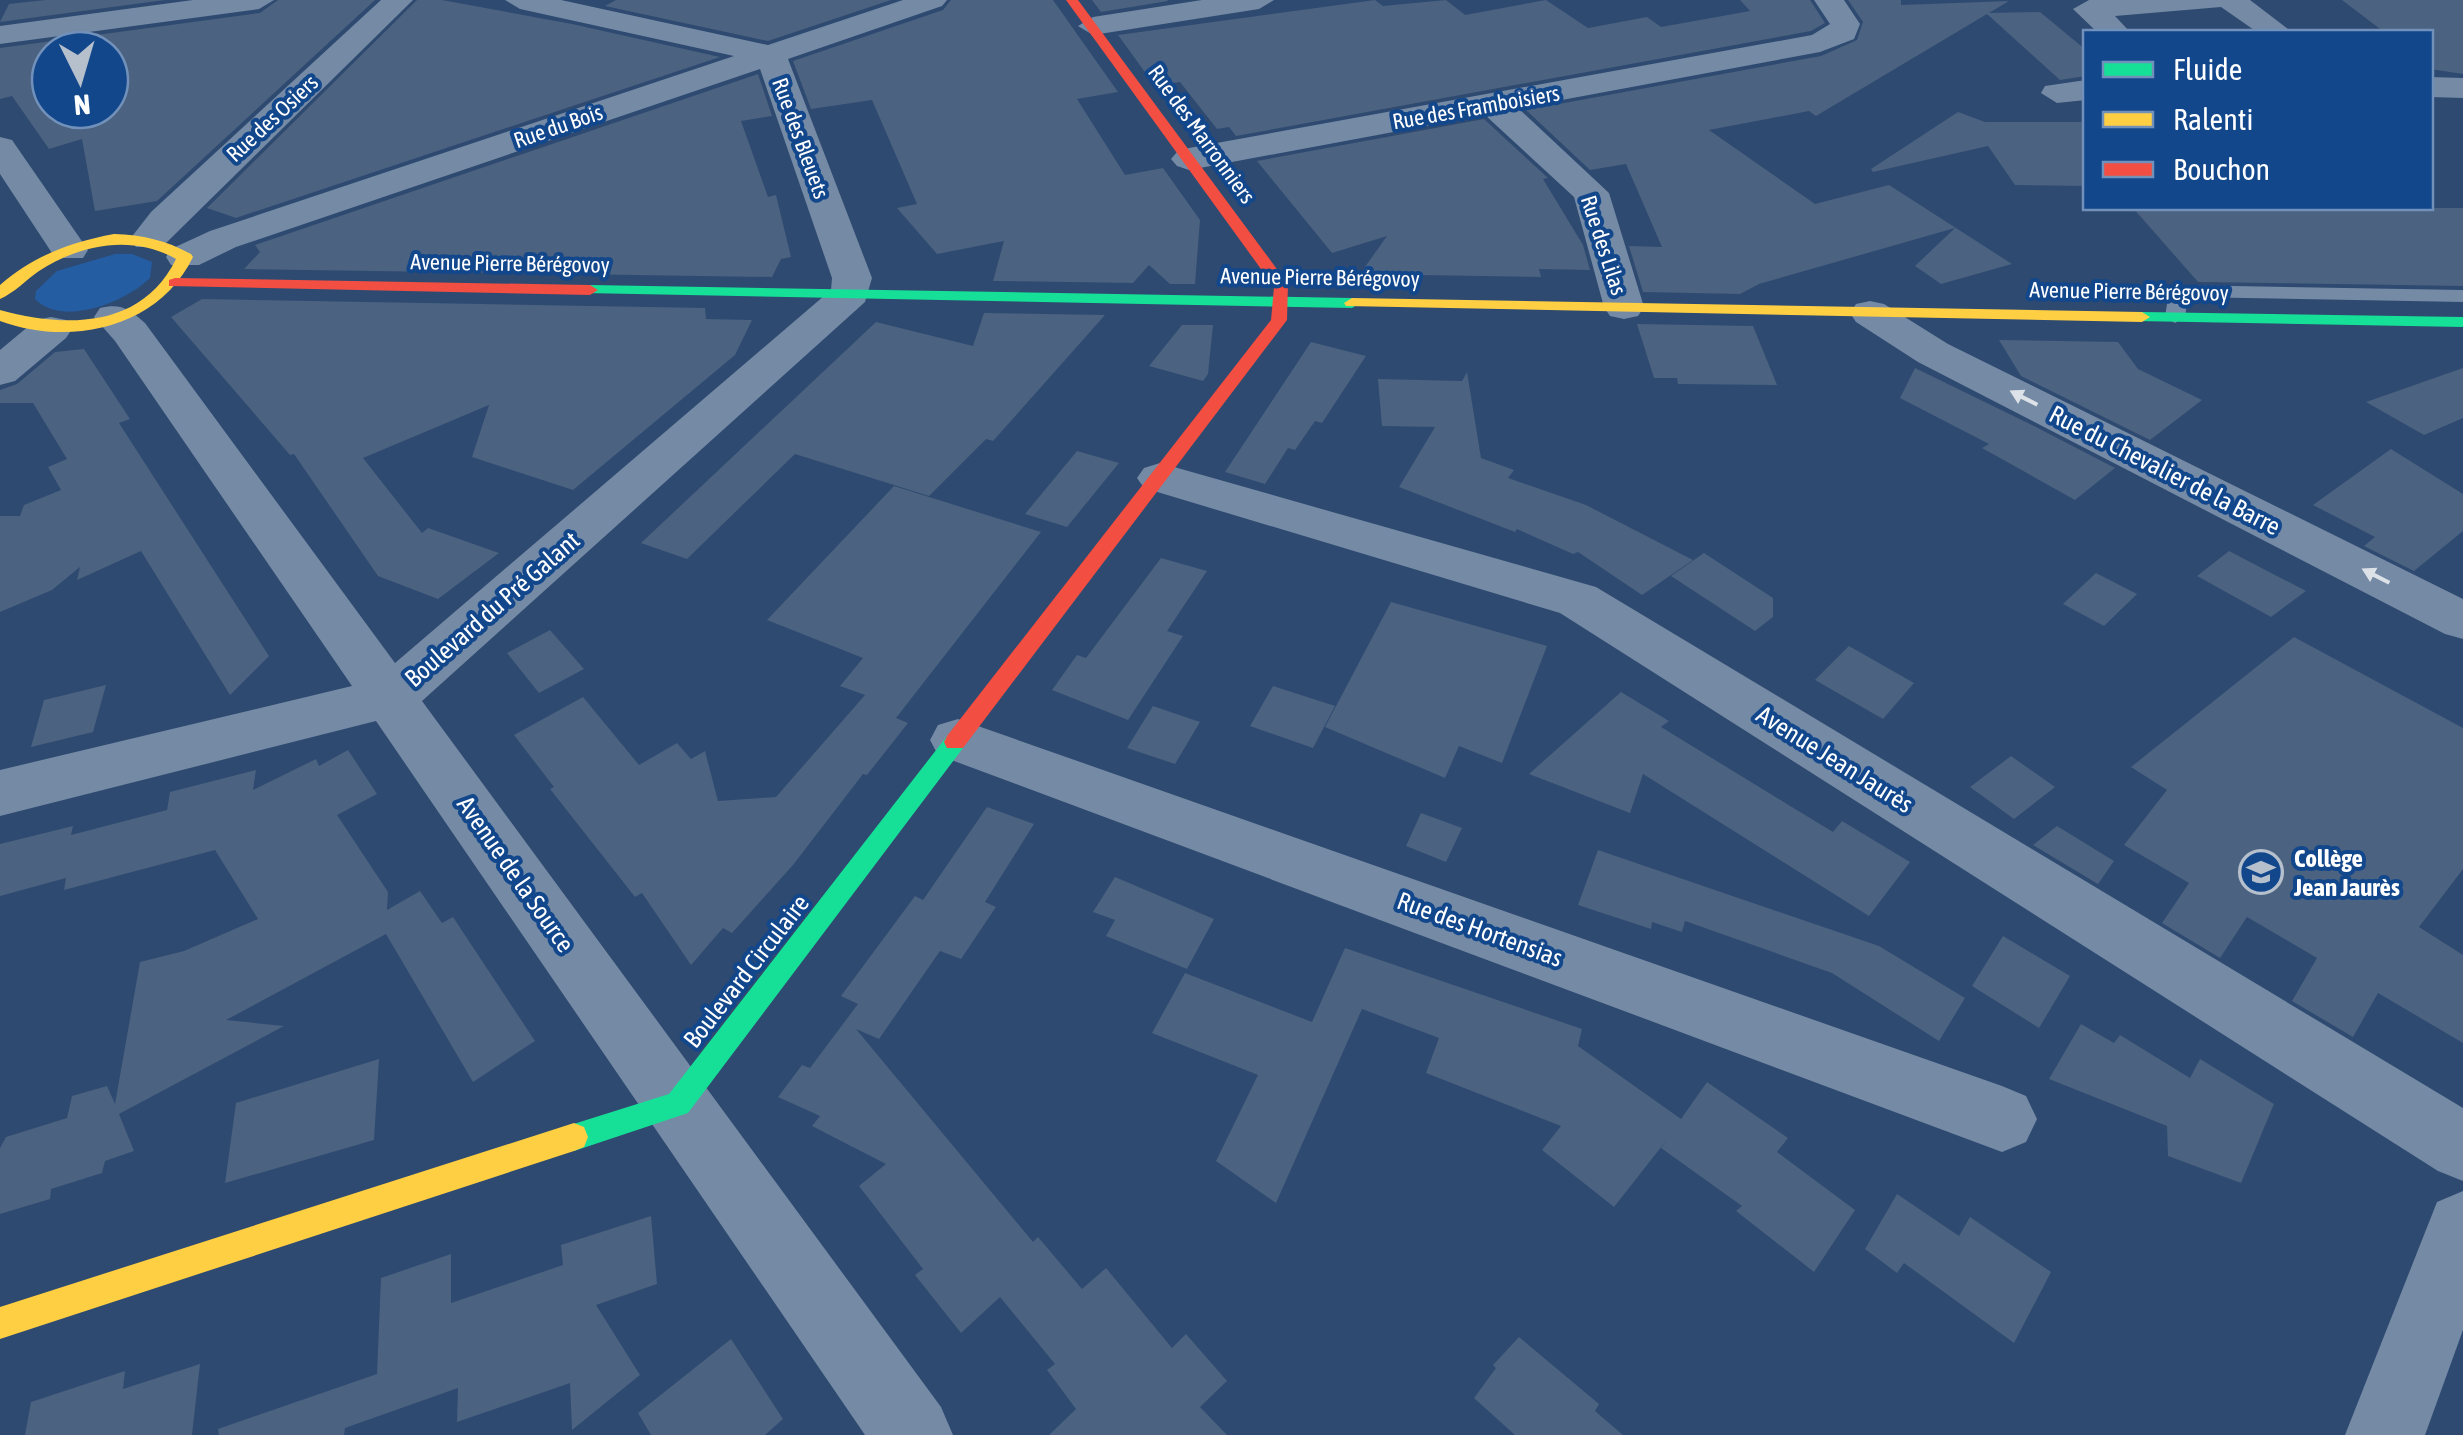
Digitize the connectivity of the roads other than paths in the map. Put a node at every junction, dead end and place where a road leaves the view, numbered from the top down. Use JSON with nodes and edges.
{"nodes":[{"id":1,"x":259,"y":0,"type":"edge"},
{"id":2,"x":398,"y":0,"type":"edge"},
{"id":3,"x":520,"y":0,"type":"edge"},
{"id":4,"x":932,"y":0,"type":"edge"},
{"id":5,"x":1072,"y":0,"type":"edge"},
{"id":6,"x":1260,"y":0,"type":"edge"},
{"id":7,"x":1830,"y":0,"type":"edge"},
{"id":8,"x":2216,"y":0,"type":"edge"},
{"id":9,"x":2230,"y":0,"type":"edge"},
{"id":10,"x":1093,"y":26,"type":"junction"},
{"id":11,"x":2112,"y":30,"type":"edge"},
{"id":12,"x":2274,"y":30,"type":"edge"},
{"id":13,"x":0,"y":34,"type":"edge"},
{"id":14,"x":770,"y":55,"type":"junction"},
{"id":15,"x":2433,"y":87,"type":"edge"},
{"id":16,"x":2463,"y":88,"type":"edge"},
{"id":17,"x":1493,"y":104,"type":"junction"},
{"id":18,"x":0,"y":148,"type":"edge"},
{"id":19,"x":1190,"y":159,"type":"junction"},
{"id":20,"x":149,"y":239,"type":"junction"},
{"id":21,"x":70,"y":250,"type":"junction"},
{"id":22,"x":180,"y":270,"type":"junction"},
{"id":23,"x":851,"y":294,"type":"junction"},
{"id":24,"x":2463,"y":296,"type":"edge"},
{"id":25,"x":1284,"y":302,"type":"junction"},
{"id":26,"x":2,"y":304,"type":"edge"},
{"id":27,"x":1624,"y":307,"type":"junction"},
{"id":28,"x":1870,"y":313,"type":"junction"},
{"id":29,"x":114,"y":316,"type":"junction"},
{"id":30,"x":2176,"y":317,"type":"junction"},
{"id":31,"x":2463,"y":322,"type":"edge"},
{"id":32,"x":51,"y":329,"type":"junction"},
{"id":33,"x":0,"y":372,"type":"edge"},
{"id":34,"x":1160,"y":478,"type":"junction"},
{"id":35,"x":2463,"y":621,"type":"edge"},
{"id":36,"x":391,"y":697,"type":"junction"},
{"id":37,"x":958,"y":740,"type":"junction"},
{"id":38,"x":0,"y":793,"type":"edge"},
{"id":39,"x":678,"y":1104,"type":"junction"},
{"id":40,"x":2002,"y":1119,"type":"dead end"},
{"id":41,"x":2463,"y":1146,"type":"edge"},
{"id":42,"x":2463,"y":1228,"type":"edge"},
{"id":43,"x":0,"y":1323,"type":"edge"},
{"id":44,"x":913,"y":1435,"type":"edge"},
{"id":45,"x":2386,"y":1435,"type":"edge"}],
"edges":[{"from":1,"to":13,"type":"street"},
{"from":2,"to":20,"type":"street","name":"Rue des Osiers"},
{"from":3,"to":14,"type":"street","name":"Rue des Bleuets"},
{"from":4,"to":14,"type":"street","name":"Rue du Bois"},
{"from":5,"to":10,"type":"street","name":"Rue des Marronniers"},
{"from":6,"to":10,"type":"street"},
{"from":7,"to":17,"type":"street","name":"Rue des Framboisiers"},
{"from":8,"to":11,"type":"street"},
{"from":9,"to":12,"type":"street"},
{"from":10,"to":19,"type":"street","name":"Rue des Marronniers"},
{"from":14,"to":22,"type":"street","name":"Rue du Bois"},
{"from":14,"to":23,"type":"street","name":"Rue des Bleuets"},
{"from":15,"to":16,"type":"street"},
{"from":17,"to":19,"type":"street","name":"Rue des Framboisiers"},
{"from":17,"to":27,"type":"street","name":"Rue des Lilas"},
{"from":18,"to":21,"type":"street"},
{"from":19,"to":25,"type":"street","name":"Rue des Marronniers"},
{"from":20,"to":21,"type":"street"},
{"from":20,"to":22,"type":"street"},
{"from":21,"to":26,"type":"street"},
{"from":22,"to":23,"type":"street","name":"Avenue Pierre Bérégovoy"},
{"from":22,"to":29,"type":"street"},
{"from":23,"to":25,"type":"street","name":"Avenue Pierre Bérégovoy"},
{"from":23,"to":36,"type":"street","name":"Boulevard du Pré Galant"},
{"from":24,"to":30,"type":"lane"},
{"from":25,"to":27,"type":"street","name":"Avenue Pierre Bérégovoy"},
{"from":25,"to":34,"type":"street","name":"Boulevard Circulaire"},
{"from":26,"to":32,"type":"street"},
{"from":27,"to":28,"type":"street","name":"Avenue Pierre Bérégovoy"},
{"from":28,"to":30,"type":"street","name":"Avenue Pierre Bérégovoy"},
{"from":35,"to":28,"type":"street","name":"Rue du Chevalier de la Barre","one_way":true},
{"from":29,"to":32,"type":"street"},
{"from":29,"to":36,"type":"street","name":"Avenue de la Source"},
{"from":30,"to":31,"type":"street","name":"Avenue Pierre Bérégovoy"},
{"from":32,"to":33,"type":"street"},
{"from":34,"to":37,"type":"street","name":"Boulevard Circulaire"},
{"from":34,"to":41,"type":"street","name":"Avenue Jean Jaurès"},
{"from":36,"to":38,"type":"street","name":"Boulevard du Pré Galant"},
{"from":36,"to":39,"type":"street","name":"Avenue de la Source"},
{"from":37,"to":39,"type":"street","name":"Boulevard Circulaire"},
{"from":37,"to":40,"type":"street","name":"Rue des Hortensias"},
{"from":39,"to":43,"type":"street"},
{"from":39,"to":44,"type":"street","name":"Avenue de la Source"},
{"from":42,"to":45,"type":"street"}]}
